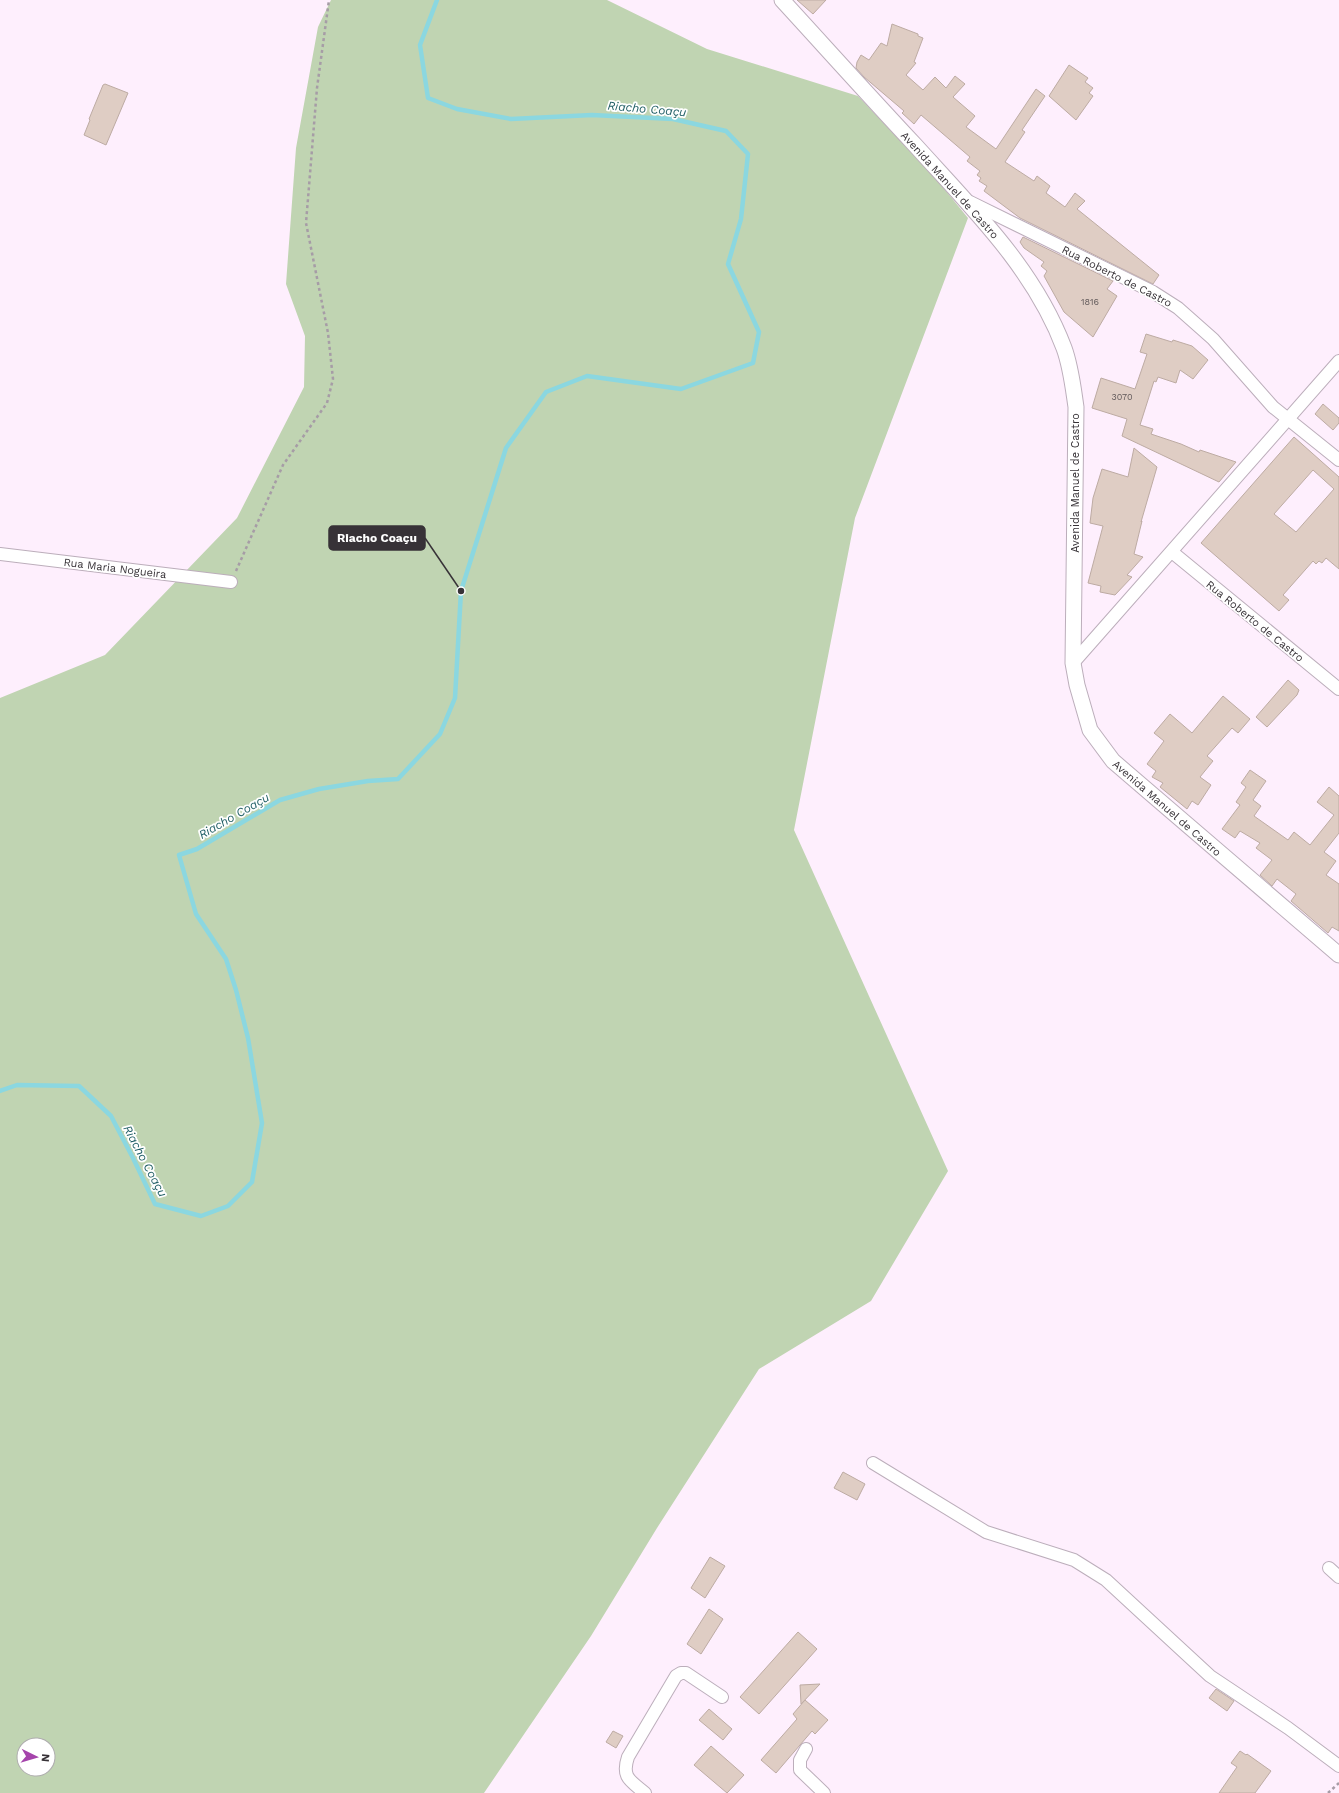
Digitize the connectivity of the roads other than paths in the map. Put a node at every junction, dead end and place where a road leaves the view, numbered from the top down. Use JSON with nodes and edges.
{"nodes":[{"id":1,"x":782,"y":0,"type":"edge"},
{"id":2,"x":965,"y":200,"type":"junction"},
{"id":3,"x":1339,"y":361,"type":"edge"},
{"id":4,"x":1287,"y":418,"type":"junction"},
{"id":5,"x":1339,"y":460,"type":"edge"},
{"id":6,"x":1172,"y":552,"type":"junction"},
{"id":7,"x":0,"y":554,"type":"edge"},
{"id":8,"x":231,"y":582,"type":"road end"},
{"id":9,"x":1073,"y":663,"type":"junction"},
{"id":10,"x":1339,"y":689,"type":"edge"},
{"id":11,"x":1339,"y":955,"type":"edge"},
{"id":12,"x":873,"y":1463,"type":"dead end"},
{"id":13,"x":1328,"y":1568,"type":"dead end"},
{"id":14,"x":1339,"y":1577,"type":"edge"},
{"id":15,"x":722,"y":1697,"type":"dead end"},
{"id":16,"x":806,"y":1749,"type":"dead end"},
{"id":17,"x":1339,"y":1766,"type":"edge"},
{"id":18,"x":645,"y":1793,"type":"edge"},
{"id":19,"x":824,"y":1793,"type":"edge"}],
"edges":[{"from":1,"to":2,"type":"street","name":"Avenida Manuel de Castro"},
{"from":2,"to":4,"type":"street","name":"Rua Roberto de Castro"},
{"from":2,"to":9,"type":"street","name":"Avenida Manuel de Castro"},
{"from":3,"to":4,"type":"street"},
{"from":4,"to":5,"type":"street","name":"Rua Roberto de Castro"},
{"from":4,"to":6,"type":"street"},
{"from":6,"to":9,"type":"street"},
{"from":6,"to":10,"type":"street","name":"Rua Roberto de Castro"},
{"from":7,"to":8,"type":"street","name":"Rua Maria Nogueira"},
{"from":9,"to":11,"type":"street","name":"Avenida Manuel de Castro"},
{"from":12,"to":17,"type":"street"},
{"from":13,"to":14,"type":"street"},
{"from":15,"to":18,"type":"street"},
{"from":16,"to":19,"type":"street"}]}
